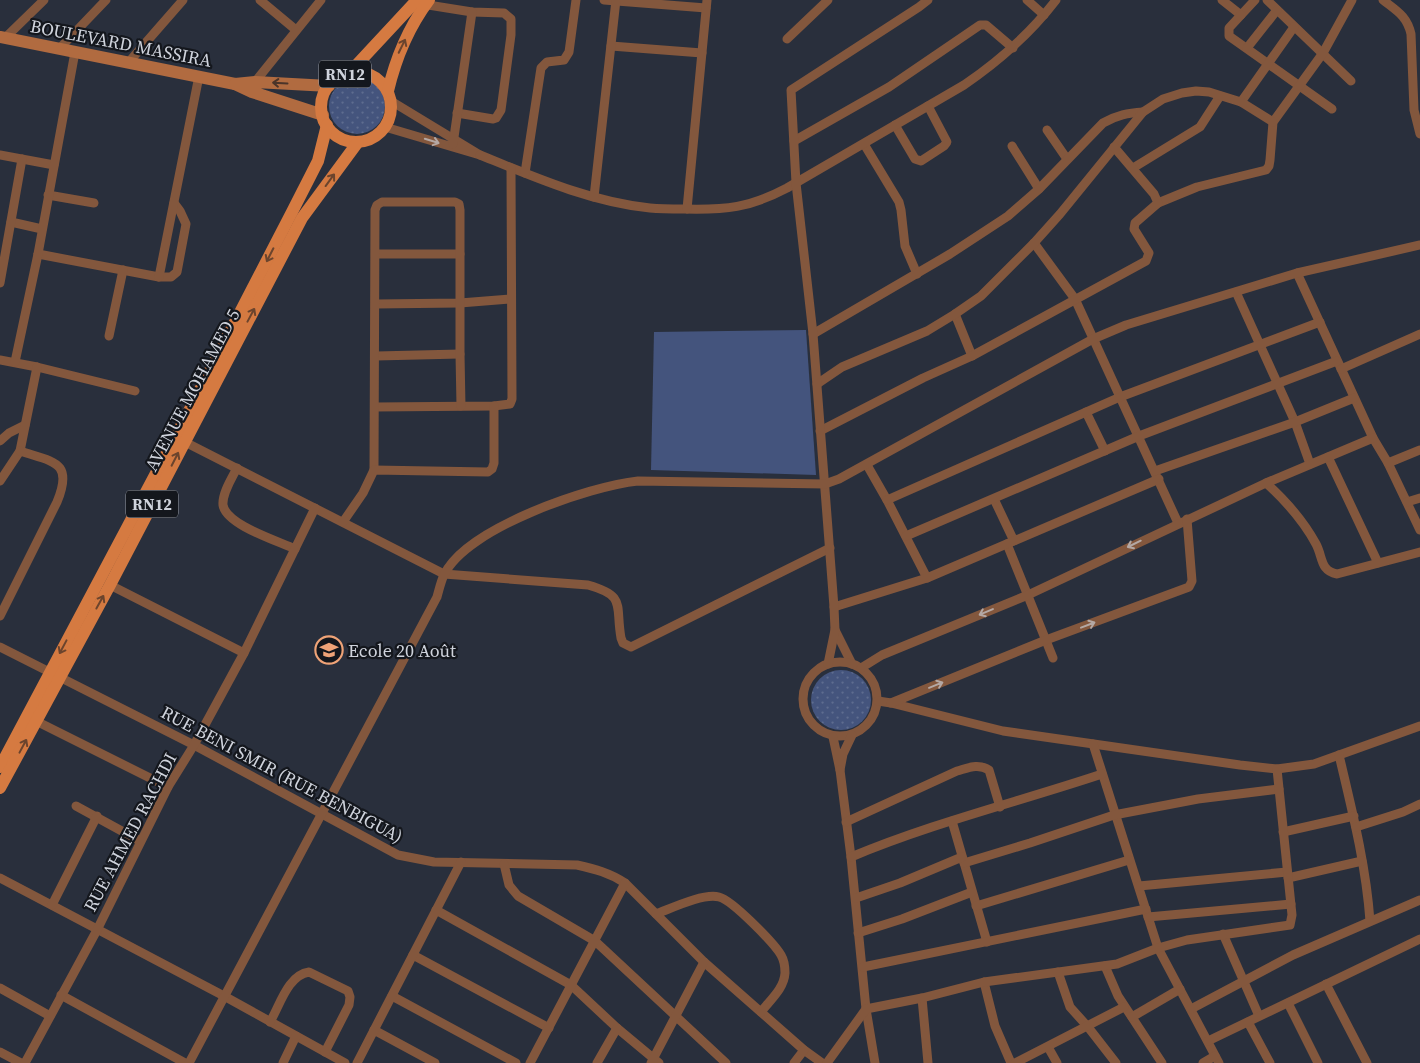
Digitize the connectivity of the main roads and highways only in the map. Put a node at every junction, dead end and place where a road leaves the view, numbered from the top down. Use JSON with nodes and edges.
{"nodes":[{"id":1,"x":422,"y":2,"type":"edge"},
{"id":2,"x":3,"y":38,"type":"edge"},
{"id":3,"x":350,"y":72,"type":"junction"},
{"id":4,"x":329,"y":86,"type":"junction"},
{"id":5,"x":254,"y":87,"type":"junction"},
{"id":6,"x":390,"y":96,"type":"junction"},
{"id":7,"x":325,"y":120,"type":"junction"},
{"id":8,"x":358,"y":142,"type":"junction"},
{"id":9,"x":297,"y":215,"type":"junction"},
{"id":10,"x":179,"y":439,"type":"junction"},
{"id":11,"x":55,"y":673,"type":"junction"},
{"id":12,"x":0,"y":767,"type":"edge"},
{"id":13,"x":0,"y":788,"type":"edge"}],
"edges":[{"from":1,"to":3,"type":"main road","number":"RN12"},
{"from":6,"to":1,"type":"main road","number":"RN12","one_way":true},
{"from":2,"to":5,"type":"main road","name":"BOULEVARD MASSIRA"},
{"from":3,"to":4,"type":"main road","number":"RN12"},
{"from":3,"to":6,"type":"main road","number":"RN12"},
{"from":4,"to":5,"type":"main road","one_way":true},
{"from":4,"to":7,"type":"main road","number":"RN12"},
{"from":5,"to":7,"type":"main road"},
{"from":6,"to":8,"type":"main road","number":"RN12"},
{"from":7,"to":8,"type":"main road"},
{"from":7,"to":9,"type":"main road","number":"RN12"},
{"from":9,"to":8,"type":"main road","number":"RN12","one_way":true},
{"from":9,"to":10,"type":"main road","name":"AVENUE MOHAMED 5","number":"RN12"},
{"from":10,"to":11,"type":"main road","name":"AVENUE MOHAMED 5","number":"RN12","one_way":true},
{"from":11,"to":10,"type":"main road","name":"AVENUE MOHAMED 5","number":"RN12","one_way":true},
{"from":11,"to":12,"type":"main road","name":"AVENUE MOHAMED 5","number":"RN12"},
{"from":13,"to":11,"type":"main road","name":"AVENUE MOHAMED 5","number":"RN12","one_way":true}]}
